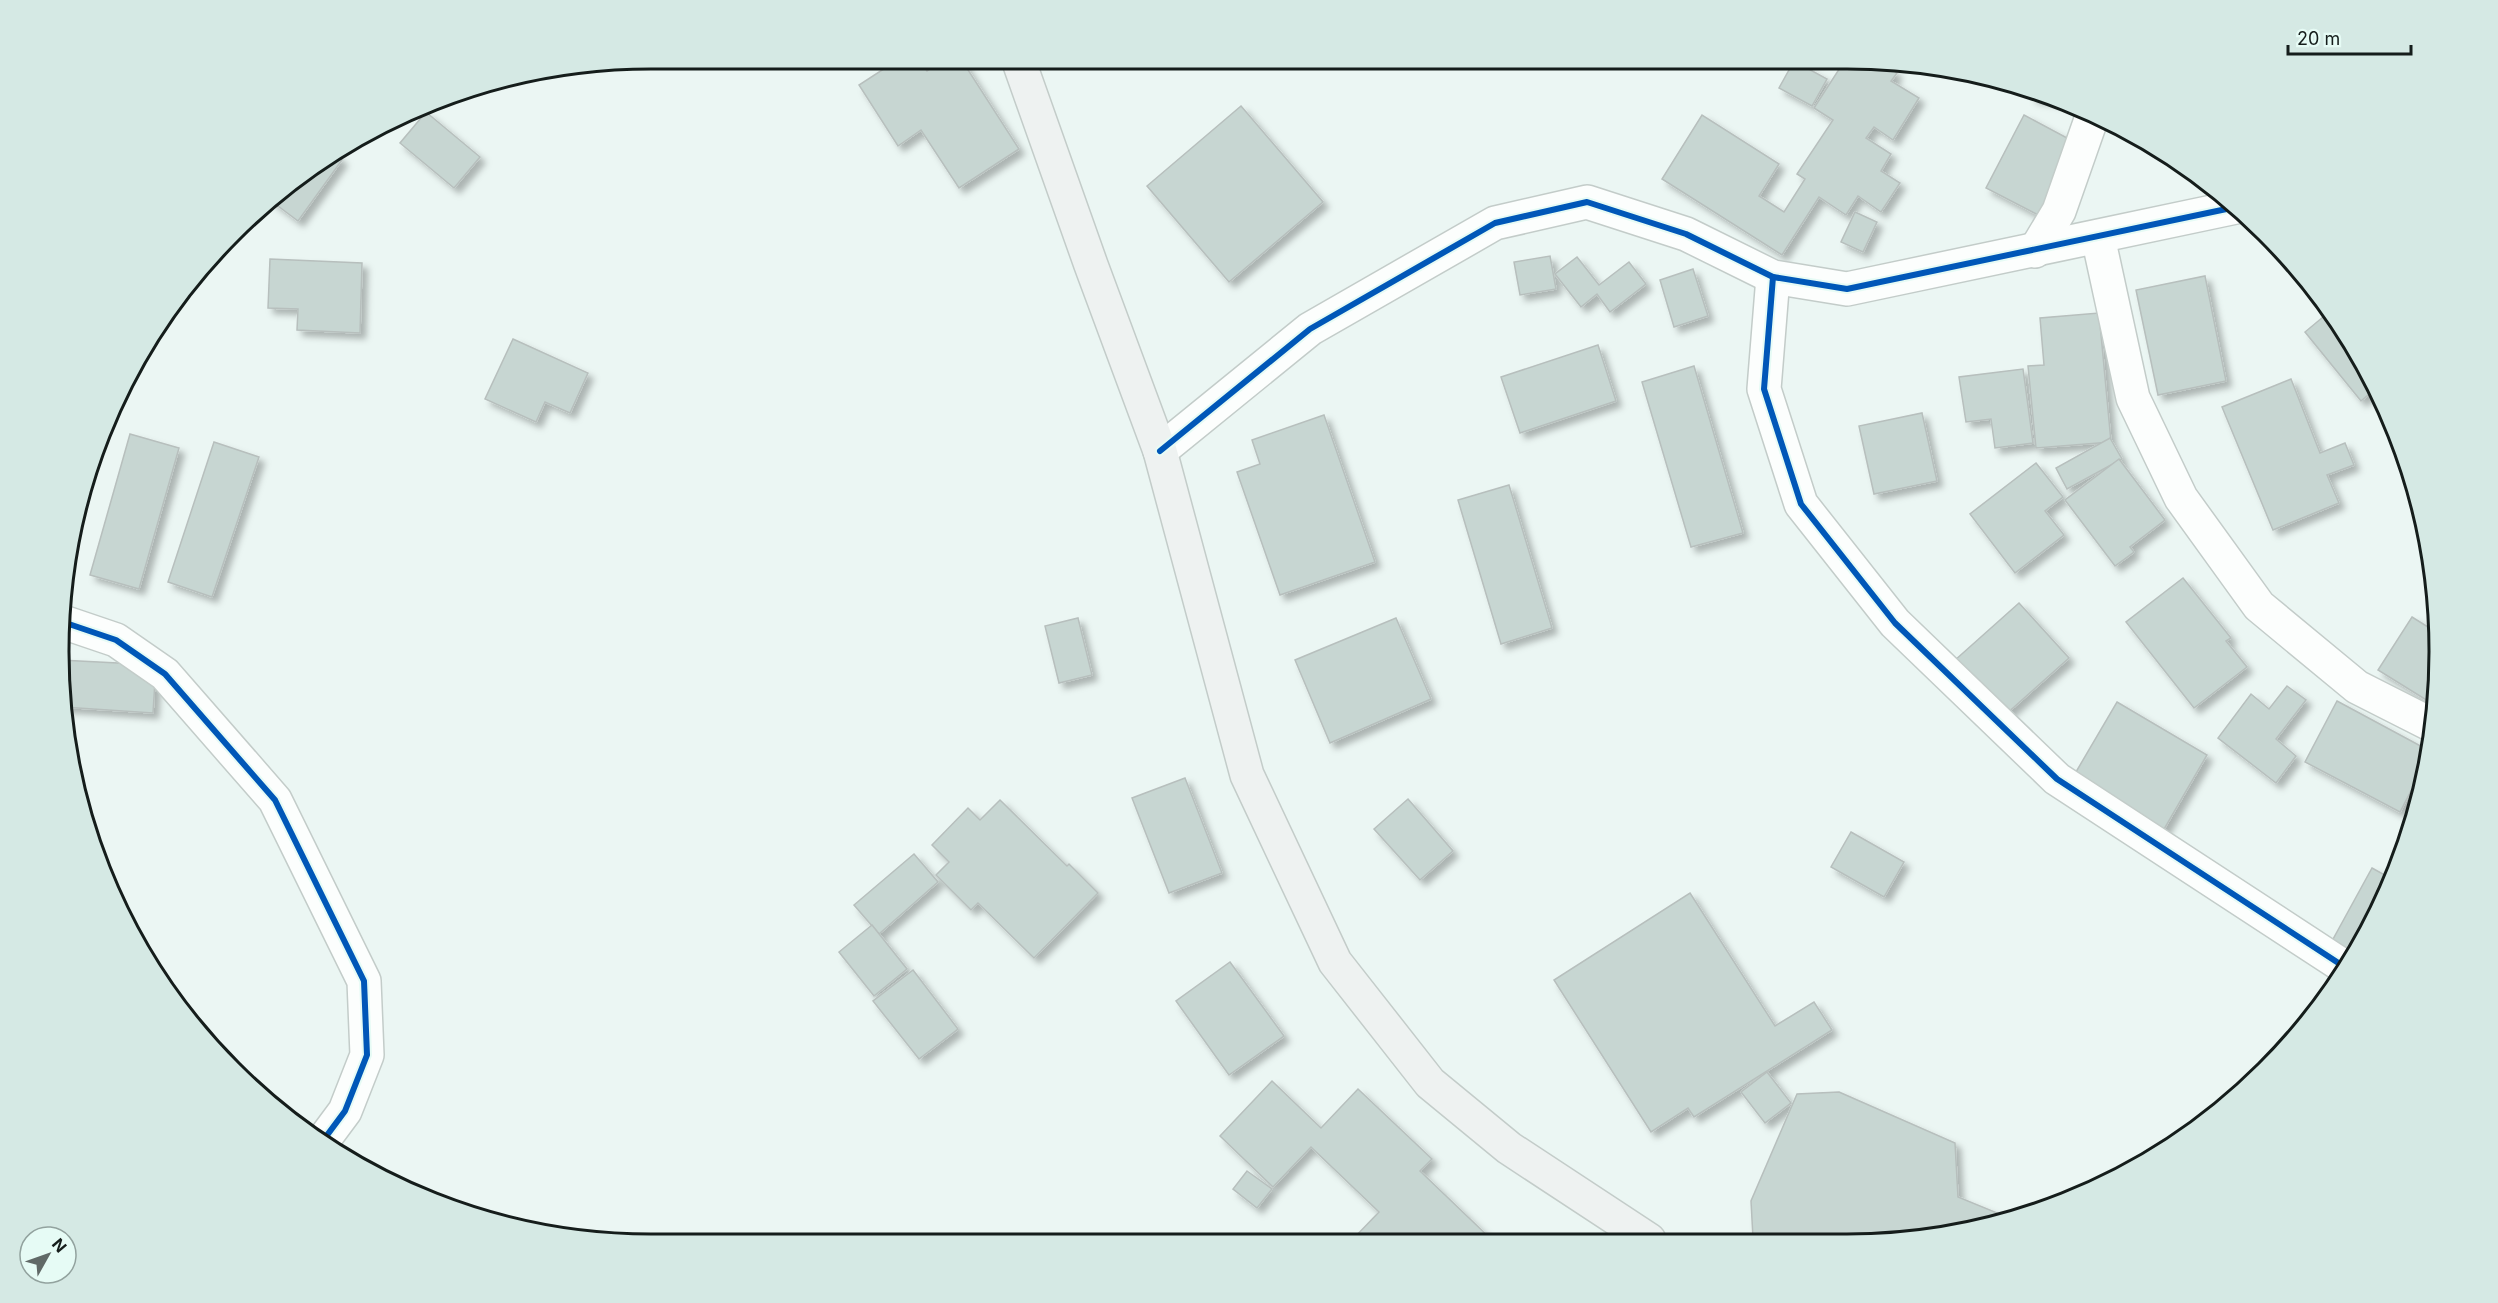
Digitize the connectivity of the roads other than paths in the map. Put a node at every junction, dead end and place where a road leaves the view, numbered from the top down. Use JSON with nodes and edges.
{"nodes":[{"id":1,"x":1022,"y":69,"type":"edge"},
{"id":2,"x":2090,"y":123,"type":"edge"},
{"id":3,"x":2225,"y":209,"type":"edge"},
{"id":4,"x":2098,"y":237,"type":"junction"},
{"id":5,"x":2036,"y":251,"type":"junction"},
{"id":6,"x":1773,"y":277,"type":"junction"},
{"id":7,"x":1160,"y":451,"type":"junction"},
{"id":8,"x":70,"y":624,"type":"edge"},
{"id":9,"x":2425,"y":721,"type":"edge"},
{"id":10,"x":2338,"y":963,"type":"edge"},
{"id":11,"x":327,"y":1135,"type":"edge"},
{"id":12,"x":1639,"y":1234,"type":"edge"}],
"edges":[{"from":1,"to":7,"type":"main road"},
{"from":2,"to":5,"type":"street"},
{"from":3,"to":4,"type":"street"},
{"from":4,"to":5,"type":"street"},
{"from":4,"to":9,"type":"street"},
{"from":5,"to":6,"type":"street"},
{"from":6,"to":7,"type":"street"},
{"from":6,"to":10,"type":"street"},
{"from":7,"to":12,"type":"main road"},
{"from":8,"to":11,"type":"street"}]}
